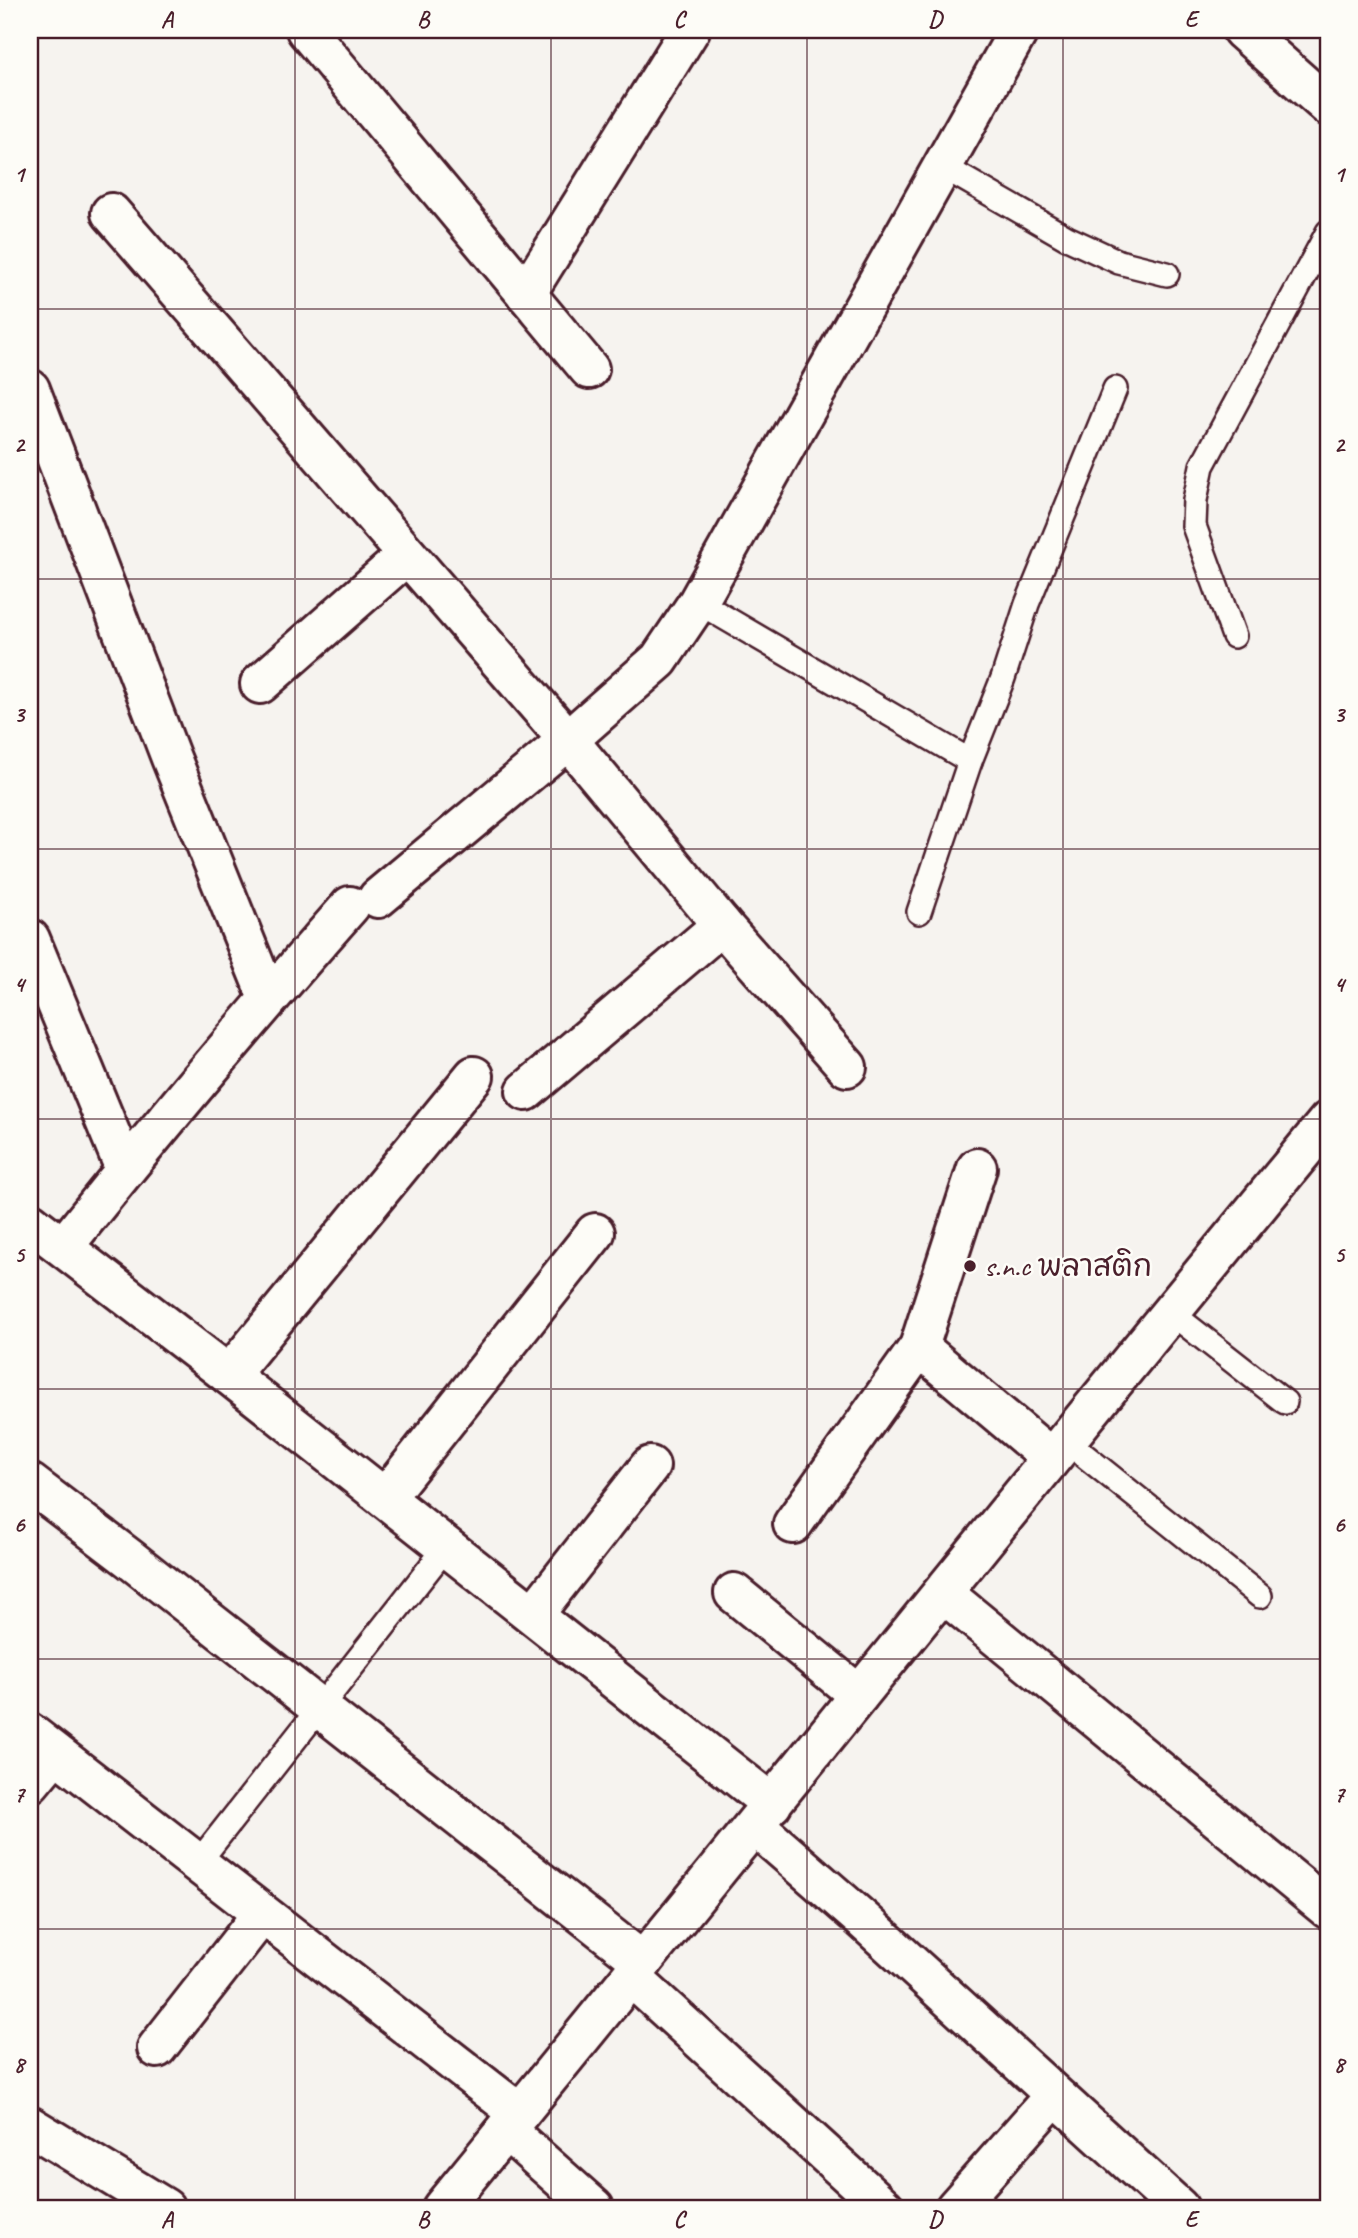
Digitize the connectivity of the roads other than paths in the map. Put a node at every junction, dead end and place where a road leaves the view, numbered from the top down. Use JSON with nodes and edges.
{"nodes":[{"id":1,"x":306,"y":30,"type":"edge"},
{"id":2,"x":690,"y":30,"type":"edge"},
{"id":3,"x":1019,"y":30,"type":"edge"},
{"id":4,"x":1242,"y":30,"type":"edge"},
{"id":5,"x":1328,"y":106,"type":"edge"},
{"id":6,"x":942,"y":166,"type":"junction"},
{"id":7,"x":111,"y":213,"type":"dead end"},
{"id":8,"x":1328,"y":232,"type":"edge"},
{"id":9,"x":1167,"y":274,"type":"dead end"},
{"id":10,"x":527,"y":294,"type":"junction"},
{"id":11,"x":589,"y":369,"type":"dead end"},
{"id":12,"x":30,"y":389,"type":"edge"},
{"id":13,"x":1115,"y":389,"type":"dead end"},
{"id":14,"x":407,"y":555,"type":"junction"},
{"id":15,"x":698,"y":602,"type":"junction"},
{"id":16,"x":1234,"y":636,"type":"dead end"},
{"id":17,"x":260,"y":684,"type":"dead end"},
{"id":18,"x":568,"y":740,"type":"junction"},
{"id":19,"x":970,"y":761,"type":"junction"},
{"id":20,"x":919,"y":912,"type":"dead end"},
{"id":21,"x":722,"y":925,"type":"junction"},
{"id":22,"x":30,"y":939,"type":"edge"},
{"id":23,"x":268,"y":998,"type":"junction"},
{"id":24,"x":847,"y":1066,"type":"dead end"},
{"id":25,"x":474,"y":1076,"type":"dead end"},
{"id":26,"x":526,"y":1091,"type":"dead end"},
{"id":27,"x":1328,"y":1121,"type":"edge"},
{"id":28,"x":977,"y":1168,"type":"dead end"},
{"id":29,"x":125,"y":1169,"type":"junction"},
{"id":30,"x":30,"y":1222,"type":"edge"},
{"id":31,"x":595,"y":1233,"type":"dead end"},
{"id":32,"x":64,"y":1246,"type":"junction"},
{"id":33,"x":1170,"y":1312,"type":"junction"},
{"id":34,"x":919,"y":1347,"type":"junction"},
{"id":35,"x":229,"y":1375,"type":"junction"},
{"id":36,"x":1285,"y":1402,"type":"dead end"},
{"id":37,"x":1058,"y":1449,"type":"junction"},
{"id":38,"x":650,"y":1465,"type":"dead end"},
{"id":39,"x":30,"y":1483,"type":"edge"},
{"id":40,"x":385,"y":1498,"type":"junction"},
{"id":41,"x":793,"y":1524,"type":"dead end"},
{"id":42,"x":447,"y":1546,"type":"junction"},
{"id":43,"x":734,"y":1592,"type":"dead end"},
{"id":44,"x":943,"y":1592,"type":"junction"},
{"id":45,"x":1260,"y":1596,"type":"dead end"},
{"id":46,"x":534,"y":1614,"type":"junction"},
{"id":47,"x":859,"y":1695,"type":"junction"},
{"id":48,"x":321,"y":1709,"type":"junction"},
{"id":49,"x":43,"y":1743,"type":"edge"},
{"id":50,"x":30,"y":1783,"type":"edge"},
{"id":51,"x":764,"y":1815,"type":"junction"},
{"id":52,"x":197,"y":1864,"type":"junction"},
{"id":53,"x":1328,"y":1909,"type":"edge"},
{"id":54,"x":262,"y":1914,"type":"junction"},
{"id":55,"x":637,"y":1970,"type":"junction"},
{"id":56,"x":157,"y":2048,"type":"dead end"},
{"id":57,"x":1054,"y":2096,"type":"junction"},
{"id":58,"x":512,"y":2122,"type":"junction"},
{"id":59,"x":30,"y":2126,"type":"edge"},
{"id":60,"x":140,"y":2202,"type":"edge"},
{"id":61,"x":442,"y":2208,"type":"edge"},
{"id":62,"x":594,"y":2208,"type":"edge"},
{"id":63,"x":885,"y":2208,"type":"edge"},
{"id":64,"x":955,"y":2208,"type":"edge"},
{"id":65,"x":1179,"y":2208,"type":"edge"}],
"edges":[{"from":1,"to":10,"type":"street"},
{"from":2,"to":10,"type":"street"},
{"from":3,"to":6,"type":"street"},
{"from":4,"to":5,"type":"street"},
{"from":6,"to":9,"type":"lane"},
{"from":6,"to":15,"type":"street"},
{"from":7,"to":14,"type":"street"},
{"from":8,"to":16,"type":"lane"},
{"from":10,"to":11,"type":"street"},
{"from":12,"to":23,"type":"street"},
{"from":13,"to":19,"type":"lane"},
{"from":14,"to":17,"type":"street"},
{"from":14,"to":18,"type":"street"},
{"from":15,"to":18,"type":"street"},
{"from":15,"to":19,"type":"lane"},
{"from":18,"to":21,"type":"street"},
{"from":18,"to":23,"type":"street"},
{"from":19,"to":20,"type":"lane"},
{"from":21,"to":24,"type":"street"},
{"from":21,"to":26,"type":"street"},
{"from":22,"to":29,"type":"street"},
{"from":23,"to":29,"type":"street"},
{"from":25,"to":35,"type":"street"},
{"from":27,"to":33,"type":"street"},
{"from":28,"to":34,"type":"street"},
{"from":29,"to":32,"type":"street"},
{"from":30,"to":32,"type":"street"},
{"from":31,"to":40,"type":"street"},
{"from":32,"to":35,"type":"street"},
{"from":33,"to":36,"type":"lane"},
{"from":33,"to":37,"type":"street"},
{"from":34,"to":37,"type":"street"},
{"from":34,"to":41,"type":"street"},
{"from":35,"to":40,"type":"street"},
{"from":37,"to":44,"type":"street"},
{"from":37,"to":45,"type":"lane"},
{"from":38,"to":46,"type":"street"},
{"from":39,"to":48,"type":"street"},
{"from":40,"to":42,"type":"street"},
{"from":42,"to":46,"type":"street"},
{"from":42,"to":48,"type":"lane"},
{"from":43,"to":47,"type":"street"},
{"from":44,"to":47,"type":"street"},
{"from":44,"to":53,"type":"street"},
{"from":46,"to":51,"type":"street"},
{"from":47,"to":51,"type":"street"},
{"from":48,"to":52,"type":"lane"},
{"from":48,"to":55,"type":"street"},
{"from":49,"to":50,"type":"street"},
{"from":49,"to":52,"type":"street"},
{"from":51,"to":55,"type":"street"},
{"from":51,"to":57,"type":"street"},
{"from":52,"to":54,"type":"street"},
{"from":54,"to":56,"type":"street"},
{"from":54,"to":58,"type":"street"},
{"from":55,"to":58,"type":"street"},
{"from":55,"to":63,"type":"street"},
{"from":57,"to":64,"type":"street"},
{"from":57,"to":65,"type":"street"},
{"from":58,"to":61,"type":"street"},
{"from":58,"to":62,"type":"street"},
{"from":59,"to":60,"type":"street"}]}
